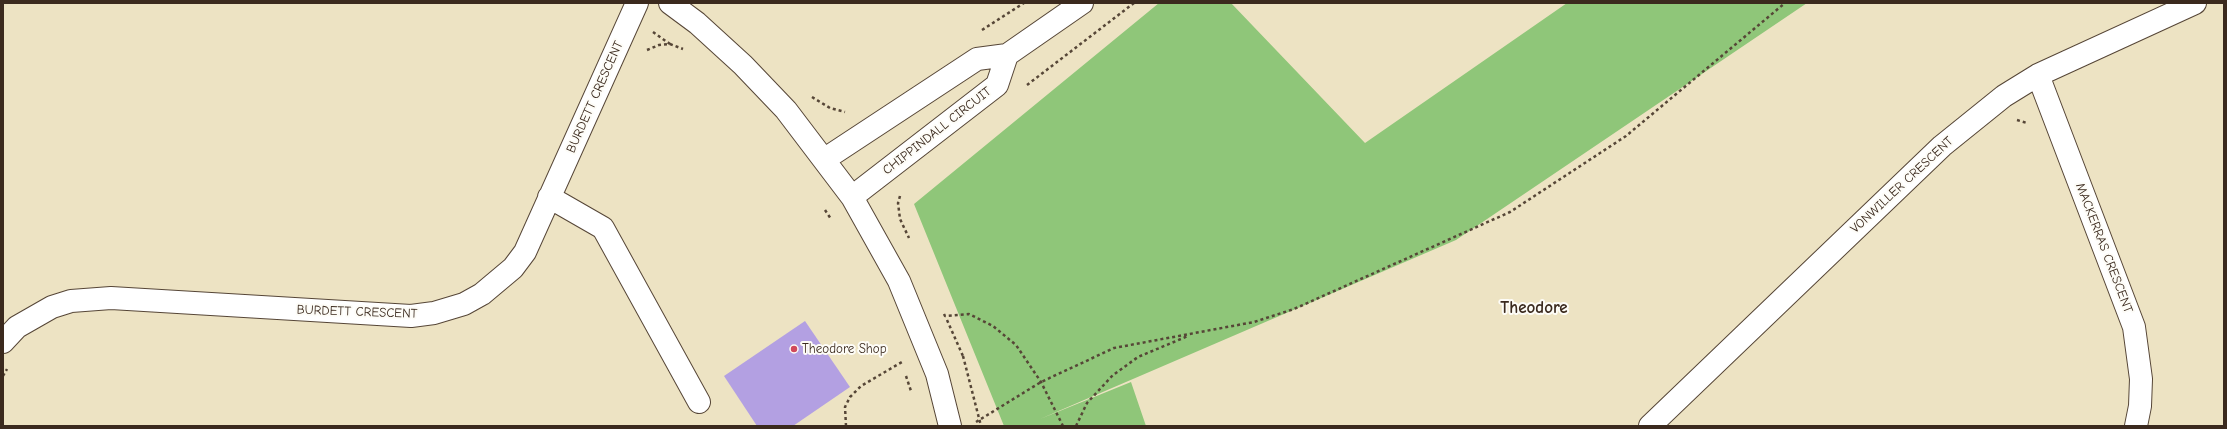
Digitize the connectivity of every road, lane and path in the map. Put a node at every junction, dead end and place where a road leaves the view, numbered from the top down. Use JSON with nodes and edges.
{"nodes":[{"id":1,"x":637,"y":3,"type":"edge"},
{"id":2,"x":670,"y":3,"type":"edge"},
{"id":3,"x":1024,"y":3,"type":"edge"},
{"id":4,"x":1082,"y":3,"type":"edge"},
{"id":5,"x":1134,"y":3,"type":"edge"},
{"id":6,"x":1785,"y":3,"type":"edge"},
{"id":7,"x":2195,"y":3,"type":"edge"},
{"id":8,"x":978,"y":32,"type":"dead end"},
{"id":9,"x":683,"y":49,"type":"dead end"},
{"id":10,"x":642,"y":54,"type":"dead end"},
{"id":11,"x":1007,"y":55,"type":"junction"},
{"id":12,"x":2038,"y":75,"type":"junction"},
{"id":13,"x":1022,"y":88,"type":"dead end"},
{"id":14,"x":808,"y":92,"type":"dead end"},
{"id":15,"x":849,"y":113,"type":"dead end"},
{"id":16,"x":2012,"y":119,"type":"dead end"},
{"id":17,"x":2033,"y":127,"type":"dead end"},
{"id":18,"x":825,"y":159,"type":"junction"},
{"id":19,"x":901,"y":191,"type":"dead end"},
{"id":20,"x":549,"y":197,"type":"junction"},
{"id":21,"x":852,"y":197,"type":"junction"},
{"id":22,"x":822,"y":205,"type":"dead end"},
{"id":23,"x":834,"y":225,"type":"dead end"},
{"id":24,"x":909,"y":240,"type":"dead end"},
{"id":25,"x":942,"y":309,"type":"dead end"},
{"id":26,"x":945,"y":316,"type":"junction"},
{"id":27,"x":1192,"y":334,"type":"junction"},
{"id":28,"x":3,"y":342,"type":"edge"},
{"id":29,"x":899,"y":355,"type":"dead end"},
{"id":30,"x":902,"y":362,"type":"junction"},
{"id":31,"x":10,"y":363,"type":"dead end"},
{"id":32,"x":904,"y":368,"type":"dead end"},
{"id":33,"x":906,"y":374,"type":"dead end"},
{"id":34,"x":3,"y":376,"type":"edge"},
{"id":35,"x":1041,"y":382,"type":"junction"},
{"id":36,"x":911,"y":392,"type":"dead end"},
{"id":37,"x":699,"y":402,"type":"dead end"},
{"id":38,"x":975,"y":422,"type":"dead end"},
{"id":39,"x":846,"y":426,"type":"edge"},
{"id":40,"x":950,"y":426,"type":"edge"},
{"id":41,"x":981,"y":426,"type":"edge"},
{"id":42,"x":1063,"y":426,"type":"edge"},
{"id":43,"x":1076,"y":426,"type":"edge"},
{"id":44,"x":1650,"y":426,"type":"edge"},
{"id":45,"x":2136,"y":426,"type":"edge"}],
"edges":[{"from":1,"to":20,"type":"street","name":"BURDETT CRESCENT"},
{"from":2,"to":18,"type":"street"},
{"from":3,"to":8,"type":"path"},
{"from":4,"to":11,"type":"street"},
{"from":5,"to":13,"type":"path"},
{"from":6,"to":27,"type":"path"},
{"from":7,"to":12,"type":"street","name":"VONWILLER CRESCENT"},
{"from":9,"to":10,"type":"path"},
{"from":11,"to":18,"type":"street"},
{"from":11,"to":21,"type":"street","name":"CHIPPINDALL CIRCUIT"},
{"from":12,"to":44,"type":"street","name":"VONWILLER CRESCENT"},
{"from":12,"to":45,"type":"street","name":"MACKERRAS CRESCENT"},
{"from":14,"to":15,"type":"path"},
{"from":16,"to":17,"type":"path"},
{"from":18,"to":21,"type":"street"},
{"from":19,"to":24,"type":"path"},
{"from":20,"to":28,"type":"street","name":"BURDETT CRESCENT"},
{"from":20,"to":37,"type":"street"},
{"from":21,"to":40,"type":"street"},
{"from":22,"to":23,"type":"path"},
{"from":25,"to":26,"type":"path"},
{"from":26,"to":35,"type":"path"},
{"from":26,"to":41,"type":"path","bridge":true},
{"from":27,"to":35,"type":"path"},
{"from":27,"to":43,"type":"path"},
{"from":29,"to":30,"type":"path"},
{"from":30,"to":32,"type":"path"},
{"from":30,"to":39,"type":"path"},
{"from":31,"to":34,"type":"path"},
{"from":33,"to":36,"type":"path"},
{"from":35,"to":38,"type":"path"},
{"from":35,"to":42,"type":"path"}]}
